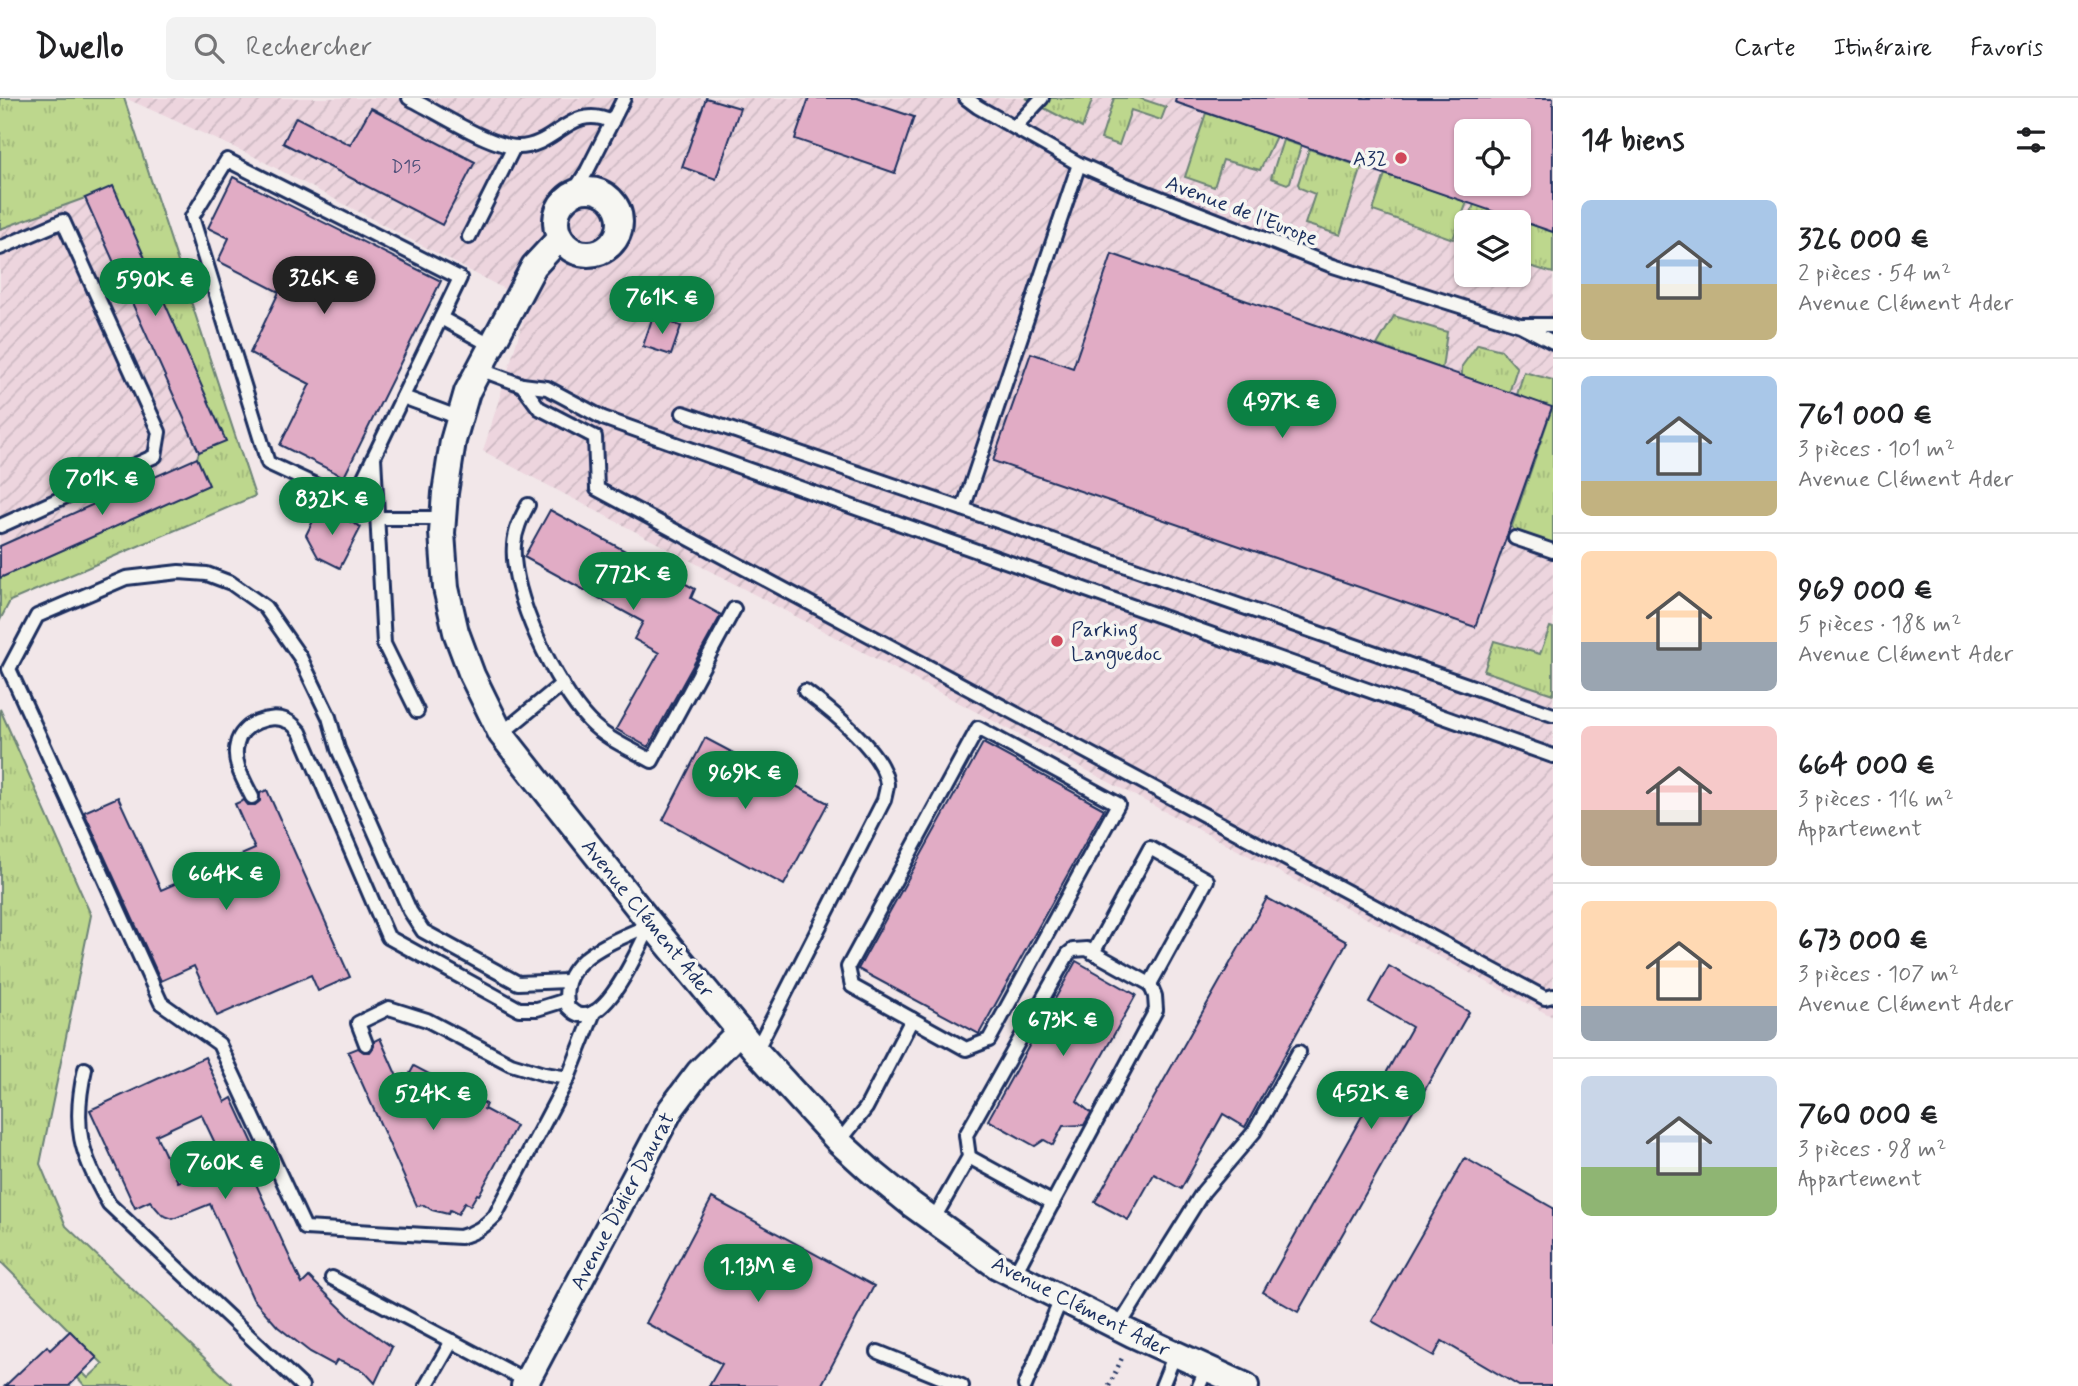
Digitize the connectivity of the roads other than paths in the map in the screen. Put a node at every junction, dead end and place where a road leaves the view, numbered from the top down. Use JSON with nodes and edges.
{"nodes":[{"id":1,"x":410,"y":98,"type":"edge"},
{"id":2,"x":624,"y":98,"type":"edge"},
{"id":3,"x":966,"y":98,"type":"edge"},
{"id":4,"x":1042,"y":98,"type":"edge"},
{"id":5,"x":612,"y":122,"type":"junction"},
{"id":6,"x":1014,"y":127,"type":"junction"},
{"id":7,"x":514,"y":147,"type":"junction"},
{"id":8,"x":1079,"y":164,"type":"junction"},
{"id":9,"x":572,"y":194,"type":"junction"},
{"id":10,"x":468,"y":237,"type":"dead end"},
{"id":11,"x":560,"y":238,"type":"junction"},
{"id":12,"x":0,"y":248,"type":"edge"},
{"id":13,"x":441,"y":318,"type":"junction"},
{"id":14,"x":1520,"y":325,"type":"junction"},
{"id":15,"x":1553,"y":325,"type":"edge"},
{"id":16,"x":1553,"y":342,"type":"edge"},
{"id":17,"x":492,"y":346,"type":"junction"},
{"id":18,"x":479,"y":369,"type":"junction"},
{"id":19,"x":522,"y":385,"type":"junction"},
{"id":20,"x":403,"y":397,"type":"junction"},
{"id":21,"x":683,"y":413,"type":"dead end"},
{"id":22,"x":460,"y":418,"type":"junction"},
{"id":23,"x":603,"y":418,"type":"junction"},
{"id":24,"x":595,"y":437,"type":"junction"},
{"id":25,"x":374,"y":456,"type":"junction"},
{"id":26,"x":528,"y":505,"type":"dead end"},
{"id":27,"x":963,"y":509,"type":"junction"},
{"id":28,"x":378,"y":517,"type":"junction"},
{"id":29,"x":443,"y":518,"type":"junction"},
{"id":30,"x":0,"y":526,"type":"edge"},
{"id":31,"x":1515,"y":538,"type":"dead end"},
{"id":32,"x":1553,"y":551,"type":"edge"},
{"id":33,"x":734,"y":609,"type":"dead end"},
{"id":34,"x":562,"y":684,"type":"junction"},
{"id":35,"x":805,"y":691,"type":"dead end"},
{"id":36,"x":417,"y":711,"type":"dead end"},
{"id":37,"x":1553,"y":715,"type":"edge"},
{"id":38,"x":501,"y":734,"type":"junction"},
{"id":39,"x":1553,"y":756,"type":"edge"},
{"id":40,"x":252,"y":797,"type":"dead end"},
{"id":41,"x":651,"y":924,"type":"junction"},
{"id":42,"x":1093,"y":953,"type":"junction"},
{"id":43,"x":567,"y":981,"type":"junction"},
{"id":44,"x":1150,"y":984,"type":"junction"},
{"id":45,"x":1553,"y":996,"type":"edge"},
{"id":46,"x":566,"y":1000,"type":"junction"},
{"id":47,"x":594,"y":1012,"type":"junction"},
{"id":48,"x":912,"y":1019,"type":"junction"},
{"id":49,"x":740,"y":1031,"type":"junction"},
{"id":50,"x":366,"y":1044,"type":"dead end"},
{"id":51,"x":756,"y":1051,"type":"junction"},
{"id":52,"x":1299,"y":1052,"type":"dead end"},
{"id":53,"x":85,"y":1069,"type":"dead end"},
{"id":54,"x":568,"y":1078,"type":"junction"},
{"id":55,"x":839,"y":1142,"type":"junction"},
{"id":56,"x":969,"y":1157,"type":"junction"},
{"id":57,"x":1053,"y":1203,"type":"junction"},
{"id":58,"x":933,"y":1220,"type":"junction"},
{"id":59,"x":1014,"y":1275,"type":"junction"},
{"id":60,"x":332,"y":1278,"type":"dead end"},
{"id":61,"x":1061,"y":1299,"type":"junction"},
{"id":62,"x":1118,"y":1328,"type":"junction"},
{"id":63,"x":452,"y":1341,"type":"junction"},
{"id":64,"x":877,"y":1353,"type":"dead end"},
{"id":65,"x":1175,"y":1354,"type":"junction"},
{"id":66,"x":1203,"y":1377,"type":"edge"},
{"id":67,"x":526,"y":1383,"type":"edge"},
{"id":68,"x":302,"y":1386,"type":"edge"},
{"id":69,"x":426,"y":1386,"type":"edge"},
{"id":70,"x":962,"y":1386,"type":"edge"},
{"id":71,"x":1025,"y":1386,"type":"edge"},
{"id":72,"x":1162,"y":1386,"type":"edge"},
{"id":73,"x":1246,"y":1386,"type":"edge"}],
"edges":[{"from":1,"to":7,"type":"lane"},
{"from":2,"to":5,"type":"lane"},
{"from":3,"to":6,"type":"lane","name":"Avenue de l'Europe"},
{"from":4,"to":6,"type":"lane"},
{"from":5,"to":7,"type":"lane"},
{"from":5,"to":9,"type":"lane"},
{"from":6,"to":8,"type":"lane","name":"Avenue de l'Europe"},
{"from":7,"to":10,"type":"lane"},
{"from":8,"to":14,"type":"lane","name":"Avenue de l'Europe"},
{"from":8,"to":27,"type":"lane"},
{"from":9,"to":11,"type":"street"},
{"from":9,"to":11,"type":"street"},
{"from":11,"to":17,"type":"street","name":"Avenue Clément Ader"},
{"from":12,"to":30,"type":"lane"},
{"from":13,"to":17,"type":"lane"},
{"from":13,"to":20,"type":"lane"},
{"from":13,"to":25,"type":"lane"},
{"from":14,"to":15,"type":"lane"},
{"from":14,"to":16,"type":"lane"},
{"from":17,"to":18,"type":"street","name":"Avenue Clément Ader"},
{"from":18,"to":19,"type":"lane"},
{"from":18,"to":22,"type":"street","name":"Avenue Clément Ader"},
{"from":19,"to":23,"type":"lane"},
{"from":19,"to":24,"type":"lane"},
{"from":20,"to":22,"type":"lane"},
{"from":20,"to":25,"type":"lane"},
{"from":21,"to":27,"type":"lane"},
{"from":22,"to":29,"type":"street","name":"Avenue Clément Ader"},
{"from":23,"to":24,"type":"lane"},
{"from":23,"to":39,"type":"lane"},
{"from":24,"to":45,"type":"lane"},
{"from":25,"to":28,"type":"lane"},
{"from":26,"to":34,"type":"lane"},
{"from":27,"to":37,"type":"lane"},
{"from":28,"to":29,"type":"lane"},
{"from":28,"to":36,"type":"lane"},
{"from":29,"to":38,"type":"street","name":"Avenue Clément Ader"},
{"from":31,"to":32,"type":"lane"},
{"from":33,"to":34,"type":"lane"},
{"from":34,"to":38,"type":"lane"},
{"from":35,"to":51,"type":"lane"},
{"from":38,"to":41,"type":"street","name":"Avenue Clément Ader"},
{"from":40,"to":46,"type":"lane"},
{"from":41,"to":43,"type":"lane"},
{"from":41,"to":47,"type":"lane"},
{"from":41,"to":49,"type":"street","name":"Avenue Clément Ader"},
{"from":42,"to":44,"type":"lane"},
{"from":42,"to":44,"type":"lane"},
{"from":42,"to":56,"type":"lane"},
{"from":43,"to":46,"type":"lane"},
{"from":43,"to":54,"type":"lane"},
{"from":44,"to":57,"type":"lane"},
{"from":46,"to":47,"type":"lane"},
{"from":47,"to":54,"type":"lane"},
{"from":48,"to":48,"type":"lane"},
{"from":48,"to":55,"type":"lane"},
{"from":49,"to":51,"type":"street","name":"Avenue Clément Ader"},
{"from":49,"to":67,"type":"street","name":"Avenue Didier Daurat"},
{"from":50,"to":54,"type":"lane"},
{"from":51,"to":55,"type":"street","name":"Avenue Clément Ader"},
{"from":52,"to":62,"type":"lane"},
{"from":53,"to":68,"type":"lane"},
{"from":55,"to":58,"type":"street","name":"Avenue Clément Ader"},
{"from":56,"to":57,"type":"lane"},
{"from":56,"to":58,"type":"lane"},
{"from":57,"to":59,"type":"lane"},
{"from":58,"to":59,"type":"street","name":"Avenue Clément Ader"},
{"from":59,"to":61,"type":"street","name":"Avenue Clément Ader"},
{"from":60,"to":63,"type":"lane"},
{"from":61,"to":62,"type":"street","name":"Avenue Clément Ader"},
{"from":61,"to":71,"type":"lane"},
{"from":62,"to":65,"type":"street","name":"Avenue Clément Ader"},
{"from":63,"to":67,"type":"lane"},
{"from":63,"to":69,"type":"lane"},
{"from":64,"to":70,"type":"lane"},
{"from":65,"to":66,"type":"street","name":"Avenue Clément Ader"},
{"from":65,"to":72,"type":"lane"},
{"from":66,"to":73,"type":"street","name":"Avenue Clément Ader"}]}
